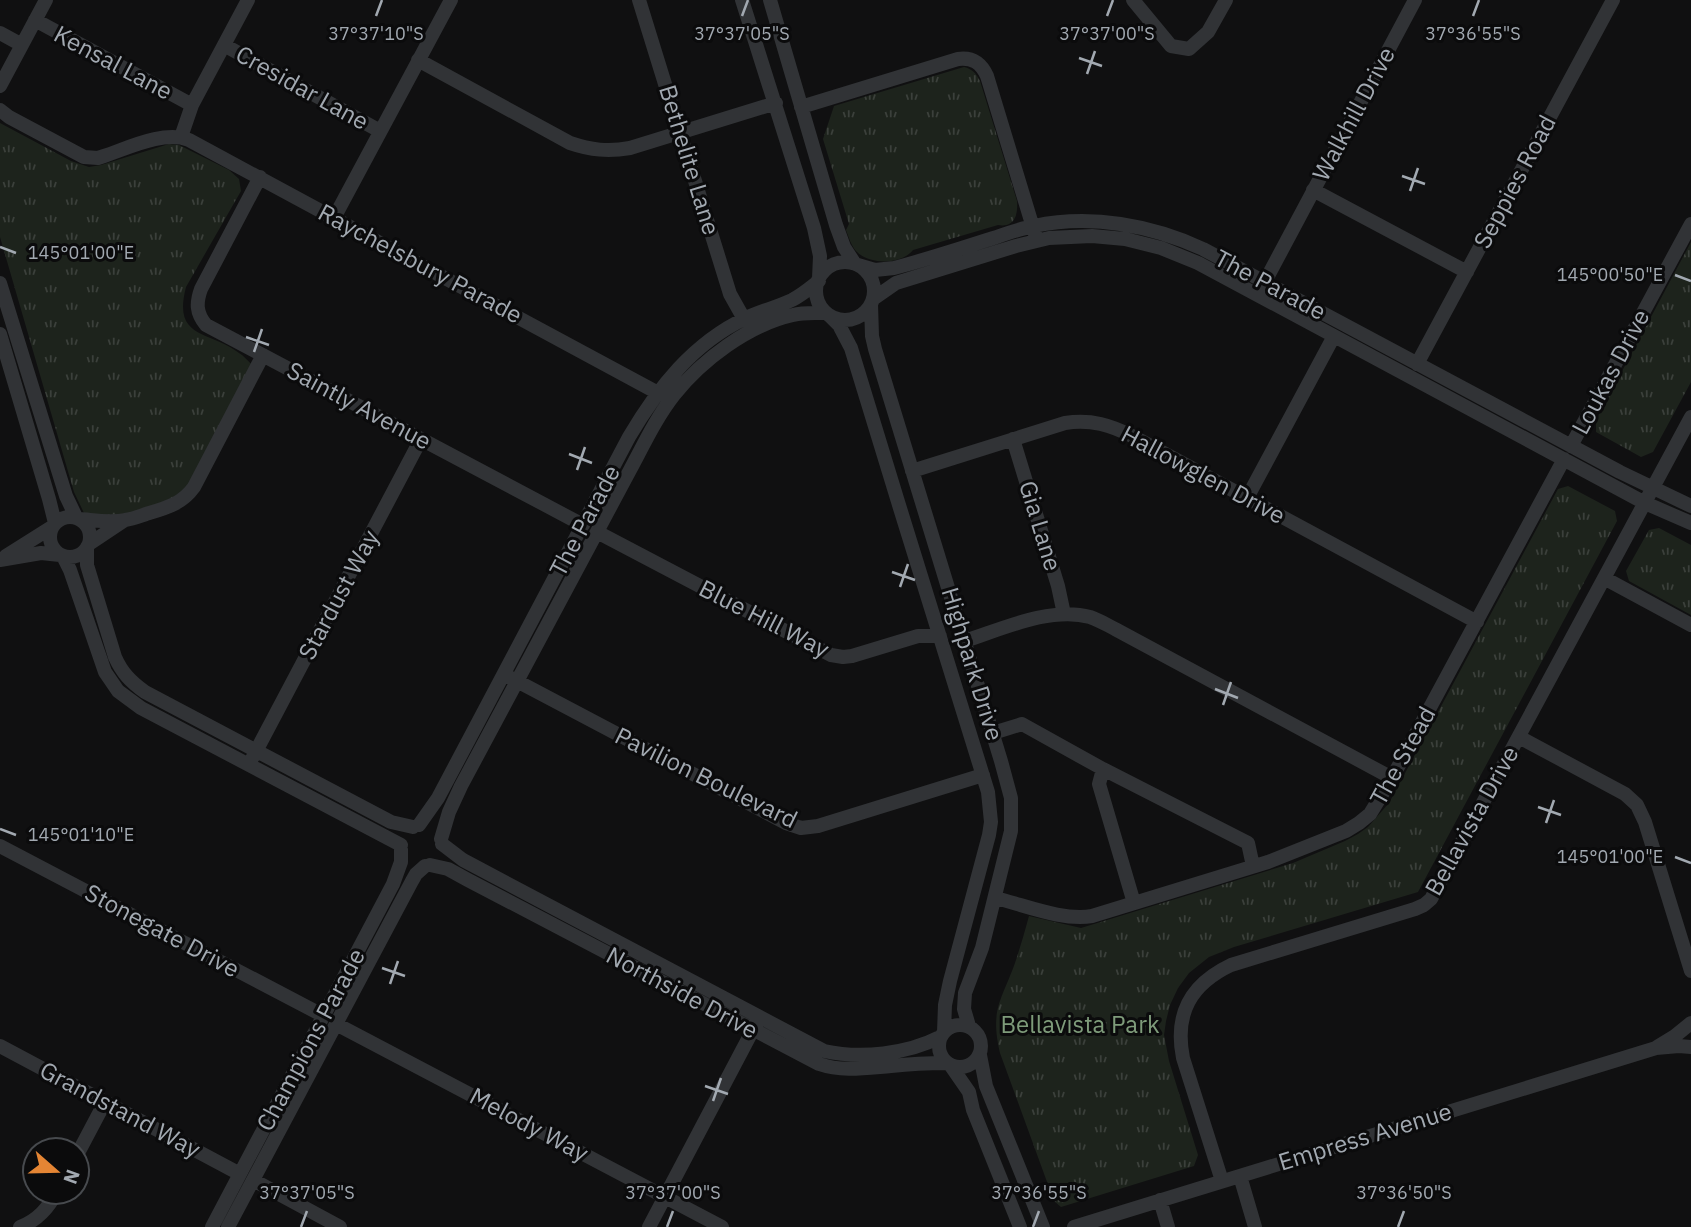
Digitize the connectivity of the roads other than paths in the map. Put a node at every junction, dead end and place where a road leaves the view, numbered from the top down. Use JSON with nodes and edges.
{"nodes":[{"id":1,"x":46,"y":0,"type":"edge"},
{"id":2,"x":248,"y":0,"type":"edge"},
{"id":3,"x":451,"y":0,"type":"edge"},
{"id":4,"x":639,"y":0,"type":"edge"},
{"id":5,"x":742,"y":0,"type":"edge"},
{"id":6,"x":770,"y":0,"type":"edge"},
{"id":7,"x":1133,"y":0,"type":"edge"},
{"id":8,"x":1226,"y":0,"type":"edge"},
{"id":9,"x":1415,"y":0,"type":"edge"},
{"id":10,"x":1613,"y":0,"type":"edge"},
{"id":11,"x":35,"y":20,"type":"junction"},
{"id":12,"x":0,"y":33,"type":"edge"},
{"id":13,"x":22,"y":45,"type":"junction"},
{"id":14,"x":224,"y":45,"type":"junction"},
{"id":15,"x":418,"y":60,"type":"junction"},
{"id":16,"x":0,"y":86,"type":"edge"},
{"id":17,"x":776,"y":103,"type":"junction"},
{"id":18,"x":192,"y":105,"type":"junction"},
{"id":19,"x":801,"y":107,"type":"junction"},
{"id":20,"x":0,"y":110,"type":"edge"},
{"id":21,"x":380,"y":131,"type":"junction"},
{"id":22,"x":681,"y":132,"type":"junction"},
{"id":23,"x":181,"y":137,"type":"junction"},
{"id":24,"x":260,"y":177,"type":"junction"},
{"id":25,"x":1313,"y":190,"type":"junction"},
{"id":26,"x":334,"y":218,"type":"junction"},
{"id":27,"x":1691,"y":224,"type":"edge"},
{"id":28,"x":1033,"y":226,"type":"junction"},
{"id":29,"x":1036,"y":242,"type":"junction"},
{"id":30,"x":856,"y":265,"type":"junction"},
{"id":31,"x":1467,"y":272,"type":"junction"},
{"id":32,"x":819,"y":280,"type":"junction"},
{"id":33,"x":0,"y":283,"type":"edge"},
{"id":34,"x":1261,"y":288,"type":"junction"},
{"id":35,"x":872,"y":301,"type":"junction"},
{"id":36,"x":828,"y":314,"type":"junction"},
{"id":37,"x":744,"y":319,"type":"junction"},
{"id":38,"x":0,"y":334,"type":"edge"},
{"id":39,"x":1334,"y":336,"type":"junction"},
{"id":40,"x":263,"y":355,"type":"junction"},
{"id":41,"x":1417,"y":364,"type":"junction"},
{"id":42,"x":658,"y":393,"type":"junction"},
{"id":43,"x":1691,"y":417,"type":"edge"},
{"id":44,"x":421,"y":439,"type":"junction"},
{"id":45,"x":1013,"y":439,"type":"junction"},
{"id":46,"x":1572,"y":446,"type":"junction"},
{"id":47,"x":1564,"y":460,"type":"junction"},
{"id":48,"x":912,"y":471,"type":"junction"},
{"id":49,"x":1653,"y":487,"type":"junction"},
{"id":50,"x":1247,"y":498,"type":"junction"},
{"id":51,"x":1645,"y":503,"type":"junction"},
{"id":52,"x":1691,"y":506,"type":"edge"},
{"id":53,"x":78,"y":518,"type":"junction"},
{"id":54,"x":125,"y":520,"type":"junction"},
{"id":55,"x":1691,"y":523,"type":"edge"},
{"id":56,"x":53,"y":525,"type":"junction"},
{"id":57,"x":583,"y":525,"type":"junction"},
{"id":58,"x":597,"y":532,"type":"junction"},
{"id":59,"x":88,"y":546,"type":"junction"},
{"id":60,"x":62,"y":556,"type":"junction"},
{"id":61,"x":1,"y":559,"type":"edge"},
{"id":62,"x":1604,"y":578,"type":"junction"},
{"id":63,"x":1064,"y":614,"type":"junction"},
{"id":64,"x":1477,"y":622,"type":"junction"},
{"id":65,"x":1691,"y":625,"type":"edge"},
{"id":66,"x":940,"y":636,"type":"junction"},
{"id":67,"x":965,"y":641,"type":"junction"},
{"id":68,"x":504,"y":674,"type":"junction"},
{"id":69,"x":518,"y":681,"type":"junction"},
{"id":70,"x":993,"y":733,"type":"junction"},
{"id":71,"x":1519,"y":737,"type":"junction"},
{"id":72,"x":256,"y":751,"type":"junction"},
{"id":73,"x":249,"y":765,"type":"junction"},
{"id":74,"x":1103,"y":768,"type":"junction"},
{"id":75,"x":983,"y":775,"type":"junction"},
{"id":76,"x":1392,"y":778,"type":"junction"},
{"id":77,"x":416,"y":826,"type":"junction"},
{"id":78,"x":442,"y":842,"type":"junction"},
{"id":79,"x":0,"y":846,"type":"edge"},
{"id":80,"x":401,"y":847,"type":"junction"},
{"id":81,"x":428,"y":865,"type":"junction"},
{"id":82,"x":1254,"y":866,"type":"junction"},
{"id":83,"x":995,"y":898,"type":"junction"},
{"id":84,"x":1134,"y":903,"type":"junction"},
{"id":85,"x":1691,"y":971,"type":"edge"},
{"id":86,"x":760,"y":1017,"type":"junction"},
{"id":87,"x":330,"y":1020,"type":"junction"},
{"id":88,"x":1691,"y":1023,"type":"edge"},
{"id":89,"x":969,"y":1026,"type":"junction"},
{"id":90,"x":753,"y":1030,"type":"junction"},
{"id":91,"x":942,"y":1035,"type":"junction"},
{"id":92,"x":1691,"y":1039,"type":"edge"},
{"id":93,"x":0,"y":1046,"type":"edge"},
{"id":94,"x":1656,"y":1048,"type":"junction"},
{"id":95,"x":1691,"y":1048,"type":"edge"},
{"id":96,"x":980,"y":1055,"type":"junction"},
{"id":97,"x":949,"y":1064,"type":"junction"},
{"id":98,"x":105,"y":1102,"type":"junction"},
{"id":99,"x":87,"y":1136,"type":"edge"},
{"id":100,"x":1240,"y":1176,"type":"junction"},
{"id":101,"x":246,"y":1177,"type":"junction"},
{"id":102,"x":1222,"y":1181,"type":"junction"},
{"id":103,"x":665,"y":1197,"type":"junction"},
{"id":104,"x":1160,"y":1200,"type":"junction"},
{"id":105,"x":48,"y":1206,"type":"edge"},
{"id":106,"x":20,"y":1227,"type":"edge"},
{"id":107,"x":212,"y":1227,"type":"edge"},
{"id":108,"x":228,"y":1227,"type":"edge"},
{"id":109,"x":340,"y":1227,"type":"edge"},
{"id":110,"x":649,"y":1227,"type":"edge"},
{"id":111,"x":722,"y":1227,"type":"edge"},
{"id":112,"x":1020,"y":1227,"type":"edge"},
{"id":113,"x":1043,"y":1227,"type":"edge"},
{"id":114,"x":1074,"y":1227,"type":"edge"},
{"id":115,"x":1168,"y":1227,"type":"edge"},
{"id":116,"x":1255,"y":1227,"type":"edge"}],
"edges":[{"from":1,"to":11,"type":"street"},
{"from":2,"to":14,"type":"street"},
{"from":3,"to":15,"type":"street"},
{"from":4,"to":22,"type":"street","name":"Bethelite Lane"},
{"from":5,"to":17,"type":"street"},
{"from":6,"to":19,"type":"street"},
{"from":7,"to":8,"type":"street"},
{"from":9,"to":25,"type":"street","name":"Walkhill Drive"},
{"from":10,"to":31,"type":"street","name":"Seppies Road"},
{"from":11,"to":13,"type":"street"},
{"from":11,"to":18,"type":"street","name":"Kensal Lane"},
{"from":12,"to":13,"type":"street"},
{"from":13,"to":16,"type":"street"},
{"from":14,"to":18,"type":"street"},
{"from":14,"to":21,"type":"street","name":"Cresidar Lane"},
{"from":15,"to":21,"type":"street"},
{"from":15,"to":22,"type":"street"},
{"from":17,"to":22,"type":"street"},
{"from":17,"to":32,"type":"street"},
{"from":18,"to":23,"type":"street"},
{"from":19,"to":28,"type":"street"},
{"from":19,"to":30,"type":"street"},
{"from":20,"to":23,"type":"street"},
{"from":21,"to":26,"type":"street"},
{"from":22,"to":37,"type":"street","name":"Bethelite Lane"},
{"from":23,"to":24,"type":"street","name":"Raychelsbury Parade"},
{"from":24,"to":26,"type":"street","name":"Raychelsbury Parade"},
{"from":24,"to":40,"type":"street","name":"Saintly Avenue"},
{"from":25,"to":31,"type":"street","name":"Walkhill Drive"},
{"from":25,"to":34,"type":"street","name":"Walkhill Drive"},
{"from":26,"to":42,"type":"street","name":"Raychelsbury Parade"},
{"from":27,"to":46,"type":"street","name":"Loukas Drive"},
{"from":28,"to":29,"type":"street"},
{"from":28,"to":30,"type":"street","name":"The Parade"},
{"from":28,"to":34,"type":"street","name":"The Parade"},
{"from":29,"to":34,"type":"street","name":"The Parade"},
{"from":29,"to":35,"type":"street","name":"The Parade"},
{"from":30,"to":32,"type":"street"},
{"from":30,"to":35,"type":"street"},
{"from":31,"to":41,"type":"street","name":"Seppies Road"},
{"from":32,"to":36,"type":"street"},
{"from":32,"to":37,"type":"street","name":"The Parade"},
{"from":33,"to":53,"type":"street"},
{"from":34,"to":39,"type":"street","name":"The Parade"},
{"from":34,"to":41,"type":"street","name":"The Parade"},
{"from":35,"to":36,"type":"street"},
{"from":35,"to":48,"type":"street","name":"Highpark Drive"},
{"from":36,"to":58,"type":"street","name":"The Parade"},
{"from":36,"to":66,"type":"street","name":"Highpark Drive"},
{"from":37,"to":42,"type":"street","name":"The Parade"},
{"from":38,"to":56,"type":"street"},
{"from":39,"to":47,"type":"street","name":"The Parade"},
{"from":39,"to":50,"type":"street"},
{"from":40,"to":44,"type":"street","name":"Saintly Avenue"},
{"from":40,"to":54,"type":"street"},
{"from":41,"to":46,"type":"street","name":"The Parade"},
{"from":42,"to":57,"type":"street","name":"The Parade"},
{"from":43,"to":49,"type":"street","name":"Bellavista Drive"},
{"from":44,"to":57,"type":"street","name":"Saintly Avenue"},
{"from":44,"to":72,"type":"street","name":"Stardust Way"},
{"from":45,"to":48,"type":"street","name":"Hallowglen Drive"},
{"from":45,"to":50,"type":"street","name":"Hallowglen Drive"},
{"from":45,"to":63,"type":"street","name":"Gia Lane"},
{"from":46,"to":49,"type":"street","name":"The Parade"},
{"from":47,"to":51,"type":"street","name":"The Parade"},
{"from":47,"to":64,"type":"street","name":"The Stead"},
{"from":48,"to":67,"type":"street","name":"Highpark Drive"},
{"from":49,"to":51,"type":"street","name":"Bellavista Drive"},
{"from":49,"to":52,"type":"street","name":"The Parade"},
{"from":50,"to":64,"type":"street","name":"Hallowglen Drive"},
{"from":51,"to":55,"type":"street","name":"The Parade"},
{"from":51,"to":62,"type":"street","name":"Bellavista Drive"},
{"from":53,"to":54,"type":"street"},
{"from":53,"to":56,"type":"street"},
{"from":53,"to":59,"type":"street"},
{"from":54,"to":59,"type":"street"},
{"from":56,"to":60,"type":"street"},
{"from":56,"to":61,"type":"street"},
{"from":57,"to":68,"type":"street","name":"The Parade"},
{"from":58,"to":66,"type":"street","name":"Blue Hill Way"},
{"from":58,"to":69,"type":"street","name":"The Parade"},
{"from":59,"to":60,"type":"street"},
{"from":59,"to":72,"type":"street"},
{"from":60,"to":61,"type":"street"},
{"from":60,"to":73,"type":"street"},
{"from":62,"to":65,"type":"street"},
{"from":62,"to":71,"type":"street","name":"Bellavista Drive"},
{"from":63,"to":67,"type":"street"},
{"from":63,"to":76,"type":"street"},
{"from":64,"to":76,"type":"street","name":"The Stead"},
{"from":66,"to":75,"type":"street","name":"Highpark Drive"},
{"from":67,"to":70,"type":"street","name":"Highpark Drive"},
{"from":68,"to":69,"type":"street","name":"Pavilion Boulevard"},
{"from":68,"to":77,"type":"street","name":"The Parade"},
{"from":69,"to":75,"type":"street","name":"Pavilion Boulevard"},
{"from":69,"to":78,"type":"street","name":"The Parade"},
{"from":70,"to":74,"type":"street"},
{"from":70,"to":83,"type":"street","name":"Highpark Drive"},
{"from":71,"to":85,"type":"street"},
{"from":71,"to":102,"type":"street","name":"Bellavista Drive"},
{"from":72,"to":73,"type":"street","name":"Stardust Way"},
{"from":72,"to":77,"type":"street"},
{"from":73,"to":80,"type":"street"},
{"from":74,"to":82,"type":"street"},
{"from":74,"to":84,"type":"street"},
{"from":75,"to":91,"type":"street","name":"Highpark Drive"},
{"from":76,"to":82,"type":"street","name":"The Stead"},
{"from":77,"to":78,"type":"street"},
{"from":77,"to":80,"type":"street"},
{"from":78,"to":81,"type":"street"},
{"from":78,"to":86,"type":"street","name":"Northside Drive"},
{"from":79,"to":87,"type":"street","name":"Stonegate Drive"},
{"from":80,"to":81,"type":"street"},
{"from":80,"to":87,"type":"street","name":"Champions Parade"},
{"from":81,"to":87,"type":"street","name":"Champions Parade"},
{"from":81,"to":90,"type":"street","name":"Northside Drive"},
{"from":82,"to":84,"type":"street","name":"The Stead"},
{"from":83,"to":84,"type":"street","name":"The Stead"},
{"from":83,"to":89,"type":"street","name":"Highpark Drive"},
{"from":86,"to":90,"type":"street"},
{"from":86,"to":91,"type":"street","name":"Northside Drive"},
{"from":87,"to":101,"type":"street","name":"Champions Parade"},
{"from":87,"to":103,"type":"street","name":"Melody Way"},
{"from":88,"to":92,"type":"street"},
{"from":88,"to":94,"type":"street","name":"Empress Avenue"},
{"from":89,"to":91,"type":"street"},
{"from":89,"to":96,"type":"street"},
{"from":90,"to":97,"type":"street","name":"Northside Drive"},
{"from":90,"to":103,"type":"street"},
{"from":91,"to":97,"type":"street"},
{"from":93,"to":98,"type":"street","name":"Grandstand Way"},
{"from":94,"to":95,"type":"street","name":"Empress Avenue"},
{"from":94,"to":100,"type":"street","name":"Empress Avenue"},
{"from":96,"to":97,"type":"street"},
{"from":96,"to":113,"type":"street"},
{"from":97,"to":112,"type":"street"},
{"from":98,"to":99,"type":"street"},
{"from":98,"to":101,"type":"street","name":"Grandstand Way"},
{"from":100,"to":102,"type":"street","name":"Empress Avenue"},
{"from":100,"to":116,"type":"street"},
{"from":101,"to":107,"type":"street","name":"Champions Parade"},
{"from":101,"to":108,"type":"street","name":"Champions Parade"},
{"from":101,"to":109,"type":"street","name":"Grandstand Way"},
{"from":102,"to":104,"type":"street","name":"Empress Avenue"},
{"from":103,"to":110,"type":"street"},
{"from":103,"to":111,"type":"street","name":"Melody Way"},
{"from":104,"to":114,"type":"street","name":"Empress Avenue"},
{"from":104,"to":115,"type":"street"},
{"from":105,"to":106,"type":"street"}]}
